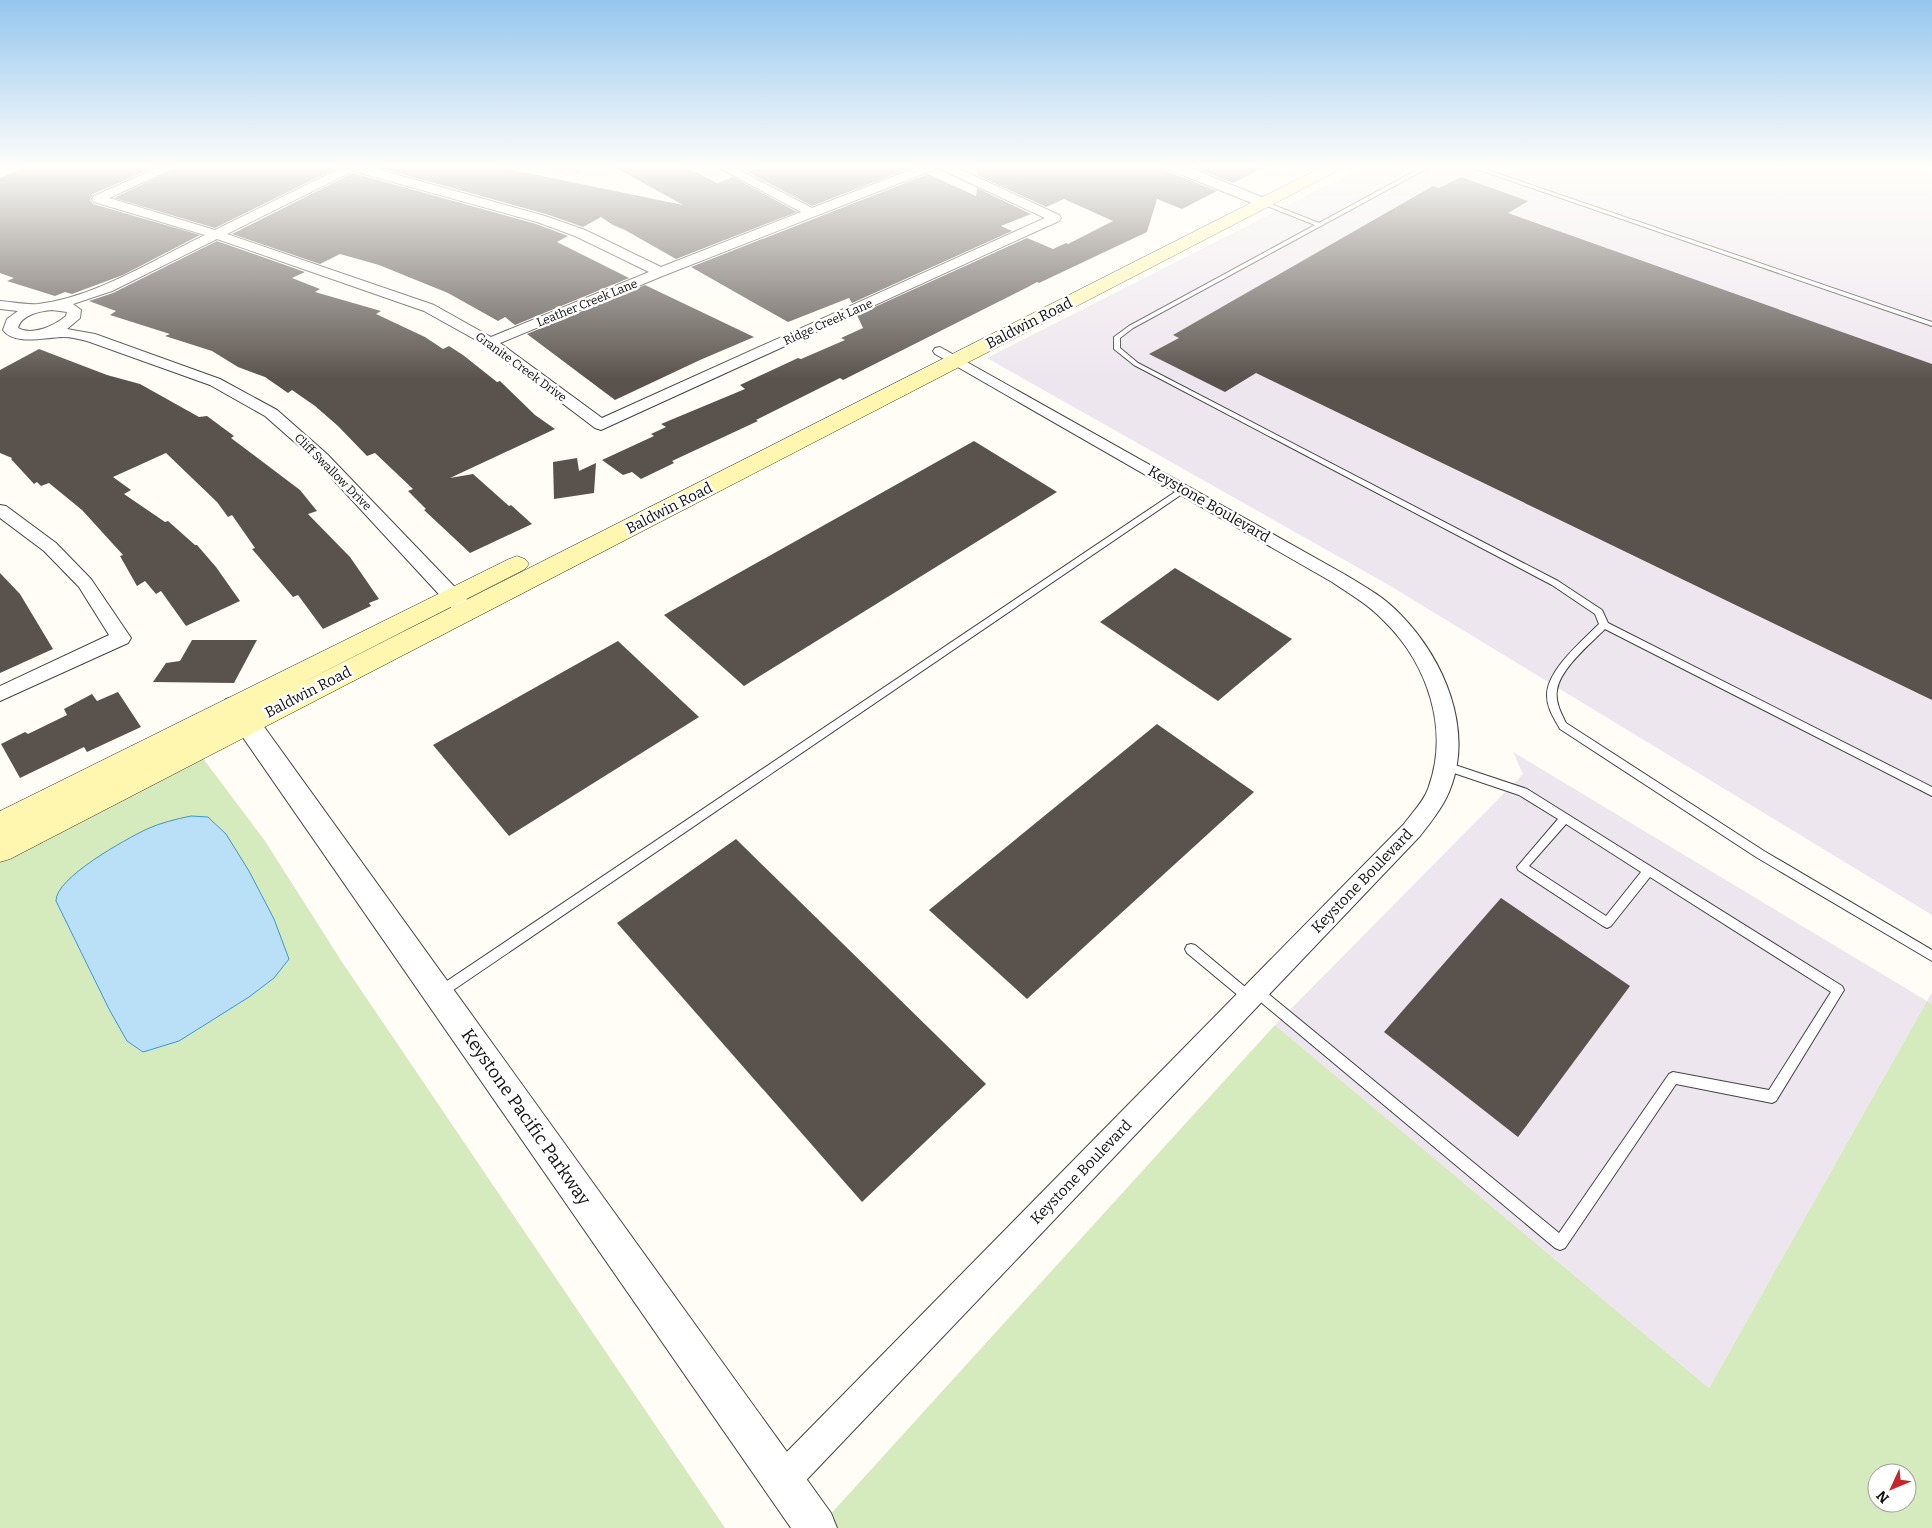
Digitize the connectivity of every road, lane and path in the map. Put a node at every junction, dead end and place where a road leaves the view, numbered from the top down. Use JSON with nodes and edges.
{"nodes":[{"id":1,"x":211,"y":236,"type":"edge"},
{"id":2,"x":223,"y":236,"type":"edge"},
{"id":3,"x":587,"y":236,"type":"edge"},
{"id":4,"x":752,"y":236,"type":"edge"},
{"id":5,"x":1015,"y":236,"type":"edge"},
{"id":6,"x":1183,"y":236,"type":"edge"},
{"id":7,"x":1299,"y":236,"type":"edge"},
{"id":8,"x":1676,"y":236,"type":"edge"},
{"id":9,"x":660,"y":272,"type":"junction"},
{"id":10,"x":107,"y":288,"type":"junction"},
{"id":11,"x":0,"y":305,"type":"edge"},
{"id":12,"x":45,"y":307,"type":"junction"},
{"id":13,"x":74,"y":316,"type":"junction"},
{"id":14,"x":1932,"y":324,"type":"edge"},
{"id":15,"x":7,"y":332,"type":"edge"},
{"id":16,"x":40,"y":334,"type":"junction"},
{"id":17,"x":90,"y":337,"type":"junction"},
{"id":18,"x":490,"y":342,"type":"junction"},
{"id":19,"x":948,"y":356,"type":"junction"},
{"id":20,"x":601,"y":425,"type":"joint"},
{"id":21,"x":1184,"y":490,"type":"junction"},
{"id":22,"x":5,"y":520,"type":"edge"},
{"id":23,"x":459,"y":604,"type":"junction"},
{"id":24,"x":1604,"y":625,"type":"junction"},
{"id":25,"x":0,"y":694,"type":"edge"},
{"id":26,"x":242,"y":714,"type":"junction"},
{"id":27,"x":1446,"y":766,"type":"junction"},
{"id":28,"x":1932,"y":792,"type":"edge"},
{"id":29,"x":1565,"y":818,"type":"junction"},
{"id":30,"x":0,"y":824,"type":"edge"},
{"id":31,"x":0,"y":850,"type":"edge"},
{"id":32,"x":1649,"y":870,"type":"junction"},
{"id":33,"x":1190,"y":949,"type":"dead end"},
{"id":34,"x":1932,"y":956,"type":"edge"},
{"id":35,"x":438,"y":993,"type":"junction"},
{"id":36,"x":1253,"y":995,"type":"junction"},
{"id":37,"x":782,"y":1481,"type":"junction"},
{"id":38,"x":816,"y":1528,"type":"edge"}],
"edges":[{"from":1,"to":10,"type":"street"},
{"from":2,"to":18,"type":"street","name":"Granite Creek Drive"},
{"from":3,"to":9,"type":"street"},
{"from":4,"to":9,"type":"street","name":"Leather Creek Lane"},
{"from":5,"to":20,"type":"street","name":"Ridge Creek Lane"},
{"from":6,"to":19,"type":"main road","name":"Baldwin Road"},
{"from":7,"to":24,"type":"lane"},
{"from":8,"to":14,"type":"lane"},
{"from":9,"to":18,"type":"street","name":"Leather Creek Lane"},
{"from":10,"to":12,"type":"street"},
{"from":10,"to":13,"type":"street"},
{"from":11,"to":12,"type":"street"},
{"from":11,"to":15,"type":"street"},
{"from":12,"to":13,"type":"street"},
{"from":12,"to":15,"type":"street"},
{"from":13,"to":16,"type":"street"},
{"from":13,"to":17,"type":"street","name":"Cliff Swallow Drive"},
{"from":15,"to":16,"type":"street"},
{"from":16,"to":17,"type":"street","name":"Cliff Swallow Drive"},
{"from":17,"to":23,"type":"street","name":"Cliff Swallow Drive"},
{"from":18,"to":20,"type":"street","name":"Granite Creek Drive"},
{"from":19,"to":21,"type":"street","name":"Keystone Boulevard"},
{"from":19,"to":23,"type":"main road","name":"Baldwin Road"},
{"from":21,"to":27,"type":"street","name":"Keystone Boulevard"},
{"from":21,"to":35,"type":"lane"},
{"from":22,"to":25,"type":"street"},
{"from":23,"to":26,"type":"main road","name":"Baldwin Road"},
{"from":24,"to":28,"type":"lane"},
{"from":24,"to":34,"type":"lane"},
{"from":26,"to":30,"type":"main road","name":"Baldwin Road"},
{"from":26,"to":31,"type":"main road","name":"Baldwin Road"},
{"from":26,"to":35,"type":"street","name":"Keystone Pacific Parkway"},
{"from":27,"to":29,"type":"lane"},
{"from":27,"to":36,"type":"street","name":"Keystone Boulevard"},
{"from":29,"to":32,"type":"lane"},
{"from":29,"to":32,"type":"lane"},
{"from":32,"to":36,"type":"lane"},
{"from":33,"to":36,"type":"lane"},
{"from":35,"to":37,"type":"street","name":"Keystone Pacific Parkway"},
{"from":36,"to":37,"type":"street","name":"Keystone Boulevard"},
{"from":37,"to":38,"type":"street","name":"Keystone Pacific Parkway"}]}
